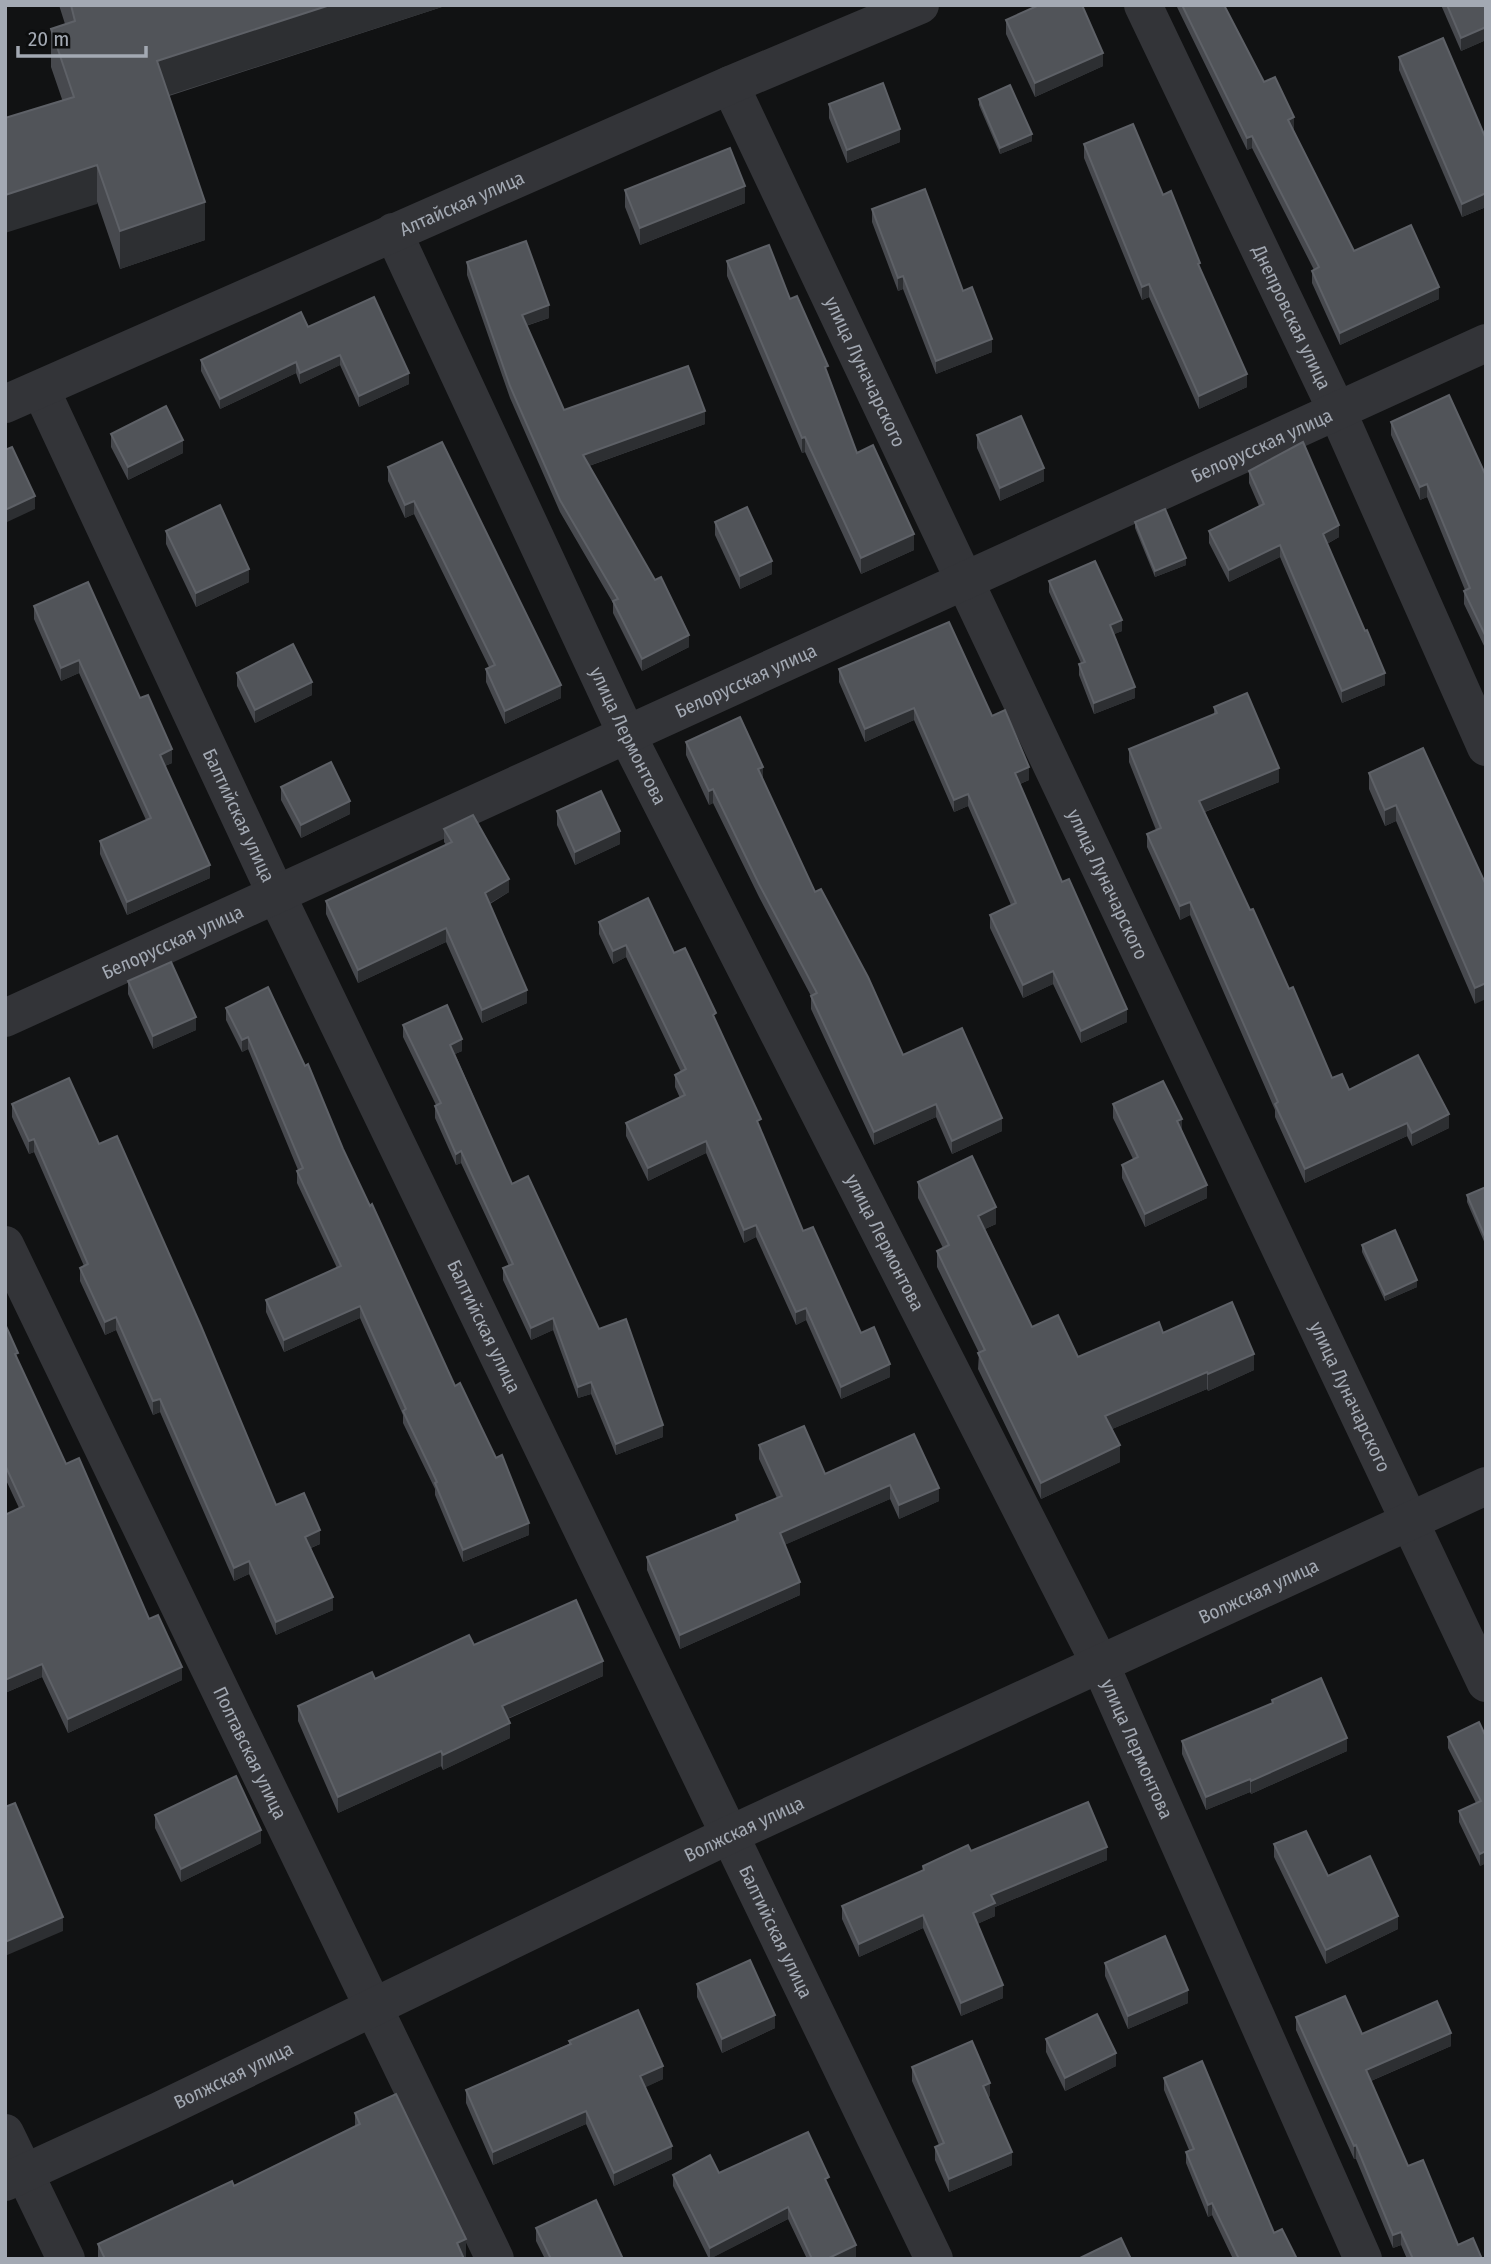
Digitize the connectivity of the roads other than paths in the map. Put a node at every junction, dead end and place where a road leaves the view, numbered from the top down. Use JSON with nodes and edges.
{"nodes":[{"id":1,"x":920,"y":5,"type":"edge"},
{"id":2,"x":1143,"y":5,"type":"edge"},
{"id":3,"x":730,"y":85,"type":"junction"},
{"id":4,"x":393,"y":232,"type":"junction"},
{"id":5,"x":1486,"y":343,"type":"edge"},
{"id":6,"x":41,"y":390,"type":"junction"},
{"id":7,"x":5,"y":404,"type":"edge"},
{"id":8,"x":1337,"y":411,"type":"junction"},
{"id":9,"x":965,"y":581,"type":"junction"},
{"id":10,"x":627,"y":735,"type":"junction"},
{"id":11,"x":1486,"y":747,"type":"edge"},
{"id":12,"x":276,"y":894,"type":"junction"},
{"id":13,"x":5,"y":1018,"type":"edge"},
{"id":14,"x":5,"y":1245,"type":"edge"},
{"id":15,"x":1486,"y":1486,"type":"edge"},
{"id":16,"x":1409,"y":1521,"type":"junction"},
{"id":17,"x":1100,"y":1664,"type":"junction"},
{"id":18,"x":1486,"y":1683,"type":"edge"},
{"id":19,"x":729,"y":1835,"type":"junction"},
{"id":20,"x":375,"y":2007,"type":"junction"},
{"id":21,"x":5,"y":2133,"type":"edge"},
{"id":22,"x":14,"y":2178,"type":"edge"},
{"id":23,"x":66,"y":2259,"type":"edge"},
{"id":24,"x":495,"y":2259,"type":"edge"},
{"id":25,"x":934,"y":2259,"type":"edge"},
{"id":26,"x":1363,"y":2259,"type":"edge"}],
"edges":[{"from":1,"to":3,"type":"street","name":"Алтайская улица"},
{"from":2,"to":8,"type":"street","name":"Днепровская улица"},
{"from":3,"to":4,"type":"street","name":"Алтайская улица"},
{"from":3,"to":9,"type":"street","name":"улица Луначарского"},
{"from":4,"to":6,"type":"street","name":"Алтайская улица"},
{"from":4,"to":10,"type":"street","name":"улица Лермонтова"},
{"from":5,"to":8,"type":"street","name":"Белорусская улица"},
{"from":6,"to":7,"type":"street","name":"Алтайская улица"},
{"from":6,"to":12,"type":"street","name":"Балтийская улица"},
{"from":8,"to":9,"type":"street","name":"Белорусская улица"},
{"from":8,"to":11,"type":"street","name":"Днепровская улица"},
{"from":9,"to":10,"type":"street","name":"Белорусская улица"},
{"from":9,"to":16,"type":"street","name":"улица Луначарского"},
{"from":10,"to":12,"type":"street","name":"Белорусская улица"},
{"from":10,"to":17,"type":"street","name":"улица Лермонтова"},
{"from":12,"to":13,"type":"street","name":"Белорусская улица"},
{"from":12,"to":19,"type":"street","name":"Балтийская улица"},
{"from":14,"to":20,"type":"street","name":"Полтавская улица"},
{"from":15,"to":16,"type":"street","name":"Волжская улица"},
{"from":16,"to":17,"type":"street","name":"Волжская улица"},
{"from":16,"to":18,"type":"street","name":"улица Луначарского"},
{"from":17,"to":19,"type":"street","name":"Волжская улица"},
{"from":17,"to":26,"type":"street","name":"улица Лермонтова"},
{"from":19,"to":20,"type":"street","name":"Волжская улица"},
{"from":19,"to":25,"type":"street","name":"Балтийская улица"},
{"from":20,"to":22,"type":"street","name":"Волжская улица"},
{"from":20,"to":24,"type":"street","name":"Полтавская улица"},
{"from":21,"to":22,"type":"street"},
{"from":22,"to":23,"type":"street"}]}
